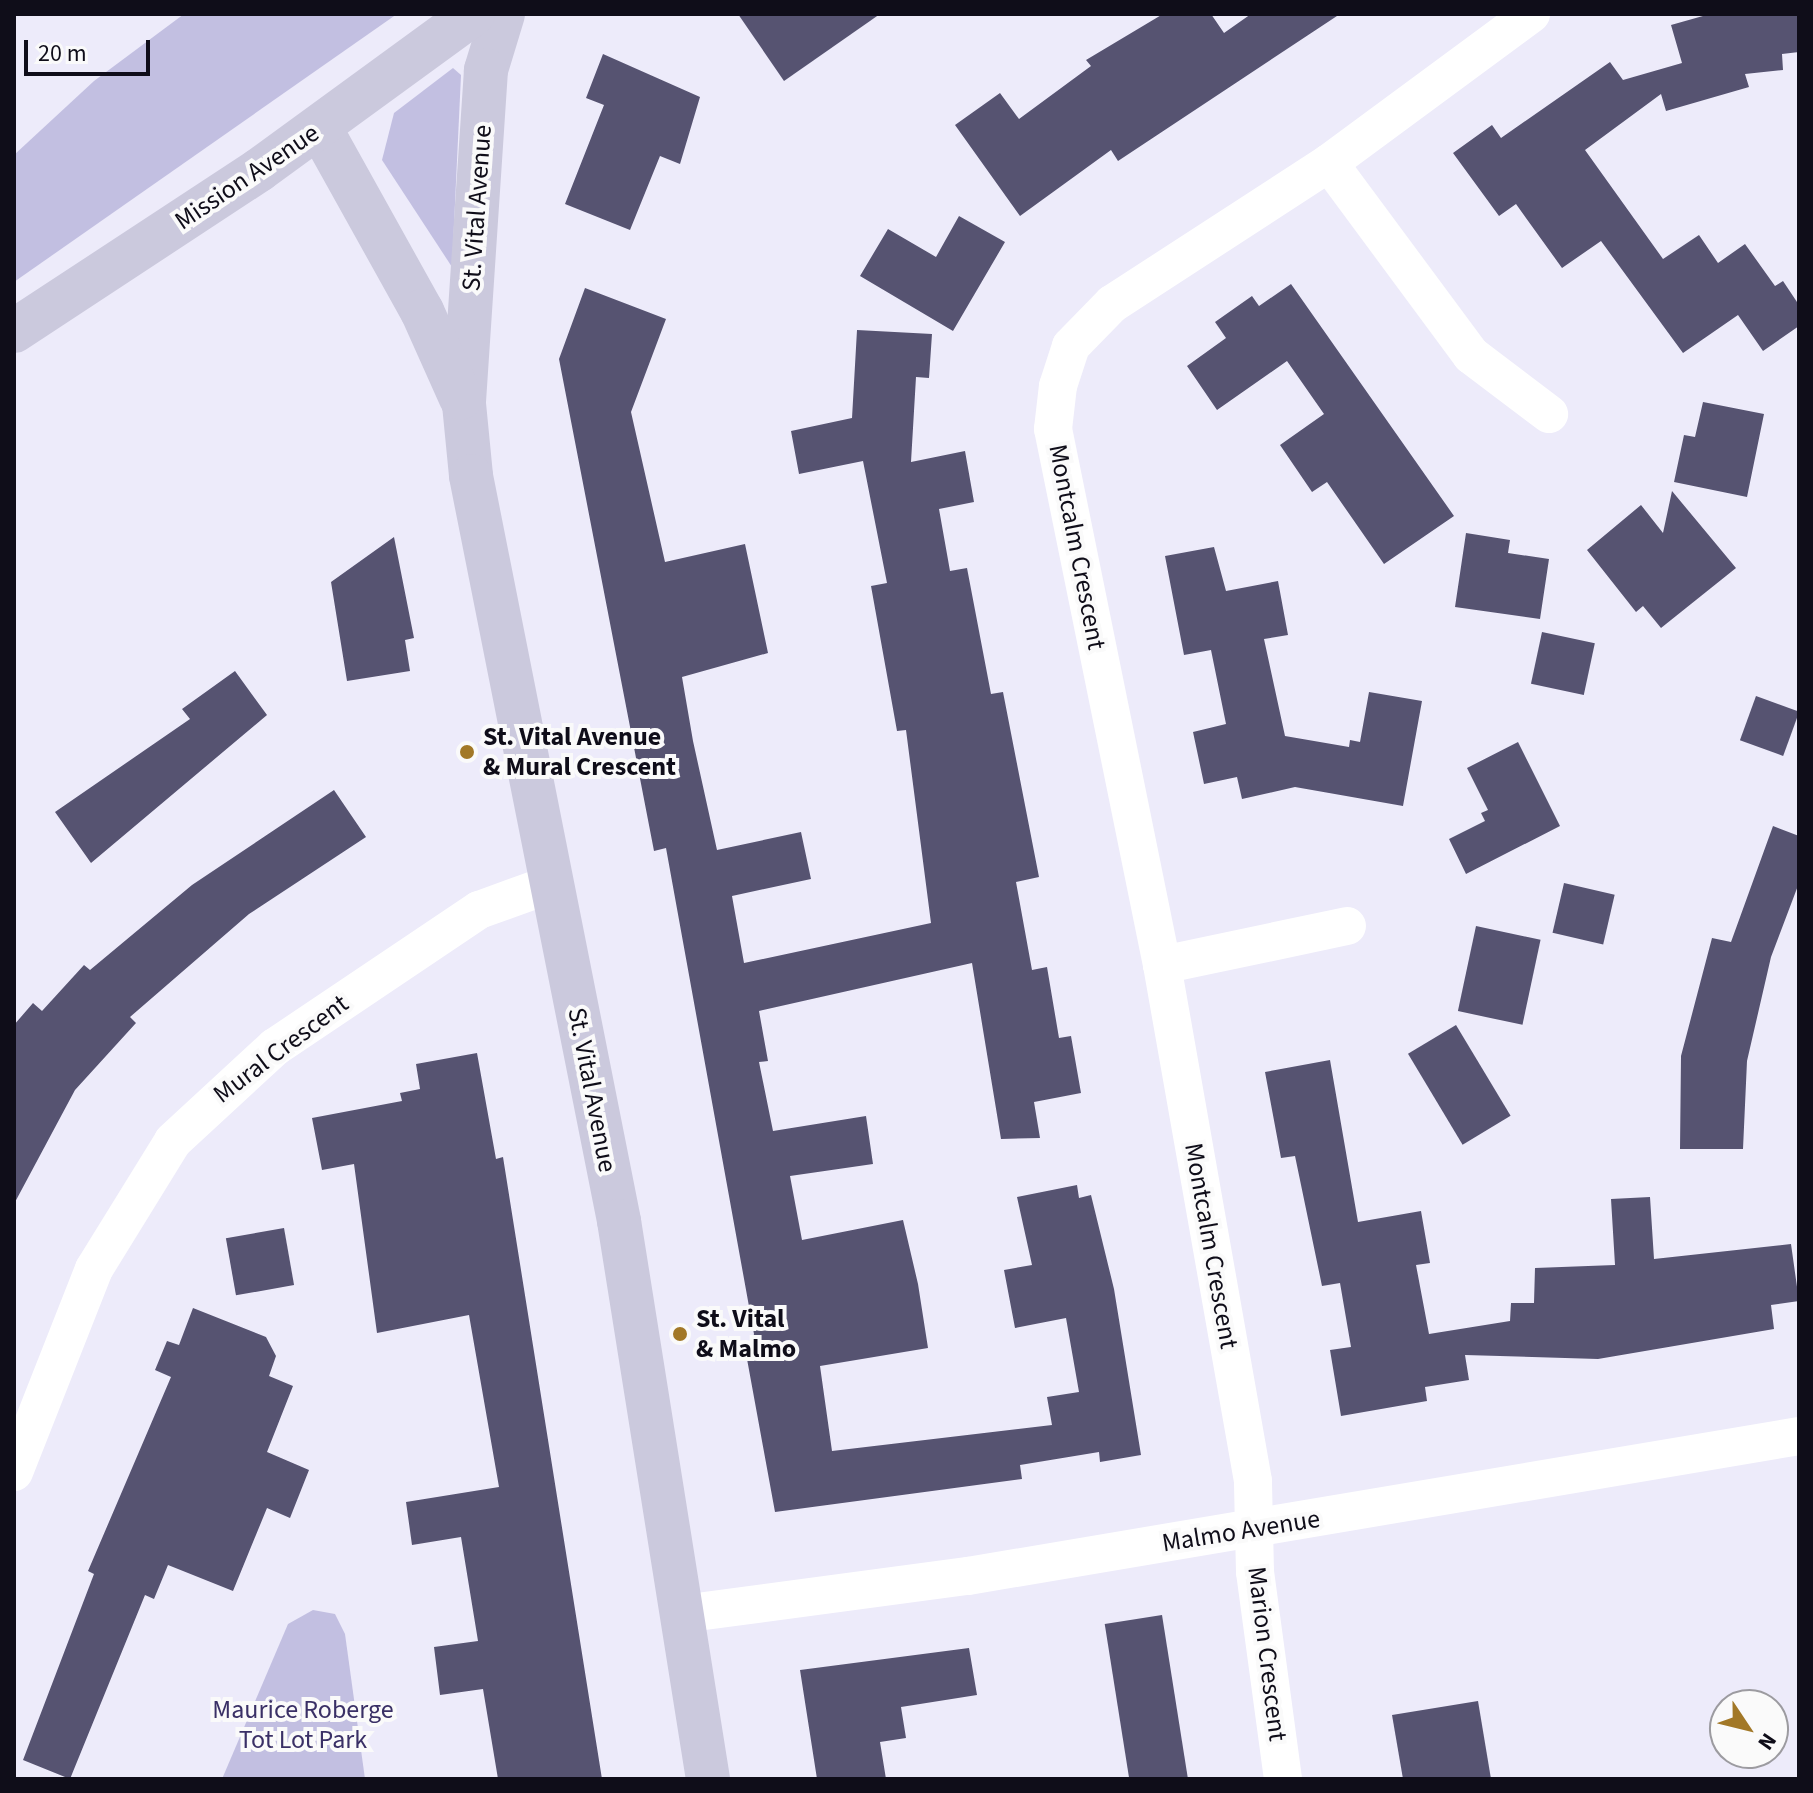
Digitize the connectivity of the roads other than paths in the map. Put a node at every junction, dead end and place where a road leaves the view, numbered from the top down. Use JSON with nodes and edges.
{"nodes":[{"id":1,"x":473,"y":14,"type":"edge"},
{"id":2,"x":503,"y":14,"type":"edge"},
{"id":3,"x":1531,"y":14,"type":"edge"},
{"id":4,"x":320,"y":128,"type":"junction"},
{"id":5,"x":1329,"y":163,"type":"junction"},
{"id":6,"x":14,"y":331,"type":"edge"},
{"id":7,"x":464,"y":404,"type":"junction"},
{"id":8,"x":1549,"y":414,"type":"dead end"},
{"id":9,"x":551,"y":884,"type":"junction"},
{"id":10,"x":1347,"y":926,"type":"dead end"},
{"id":11,"x":1162,"y":965,"type":"junction"},
{"id":12,"x":1799,"y":1436,"type":"edge"},
{"id":13,"x":14,"y":1472,"type":"edge"},
{"id":14,"x":1254,"y":1529,"type":"junction"},
{"id":15,"x":682,"y":1614,"type":"junction"},
{"id":16,"x":708,"y":1779,"type":"edge"},
{"id":17,"x":1283,"y":1779,"type":"edge"}],
"edges":[{"from":1,"to":4,"type":"street","name":"Mission Avenue"},
{"from":2,"to":7,"type":"street","name":"St. Vital Avenue"},
{"from":3,"to":5,"type":"street","name":"Montcalm Crescent"},
{"from":4,"to":6,"type":"street","name":"Mission Avenue"},
{"from":4,"to":7,"type":"street","name":"St. Vital Avenue"},
{"from":5,"to":8,"type":"street"},
{"from":5,"to":11,"type":"street","name":"Montcalm Crescent"},
{"from":7,"to":9,"type":"street","name":"St. Vital Avenue"},
{"from":9,"to":13,"type":"street","name":"Mural Crescent"},
{"from":9,"to":15,"type":"street","name":"St. Vital Avenue"},
{"from":10,"to":11,"type":"street"},
{"from":11,"to":14,"type":"street","name":"Montcalm Crescent"},
{"from":12,"to":14,"type":"street","name":"Malmo Avenue"},
{"from":14,"to":15,"type":"street","name":"Malmo Avenue"},
{"from":14,"to":17,"type":"street","name":"Marion Crescent"},
{"from":15,"to":16,"type":"street","name":"St. Vital Avenue"}]}
